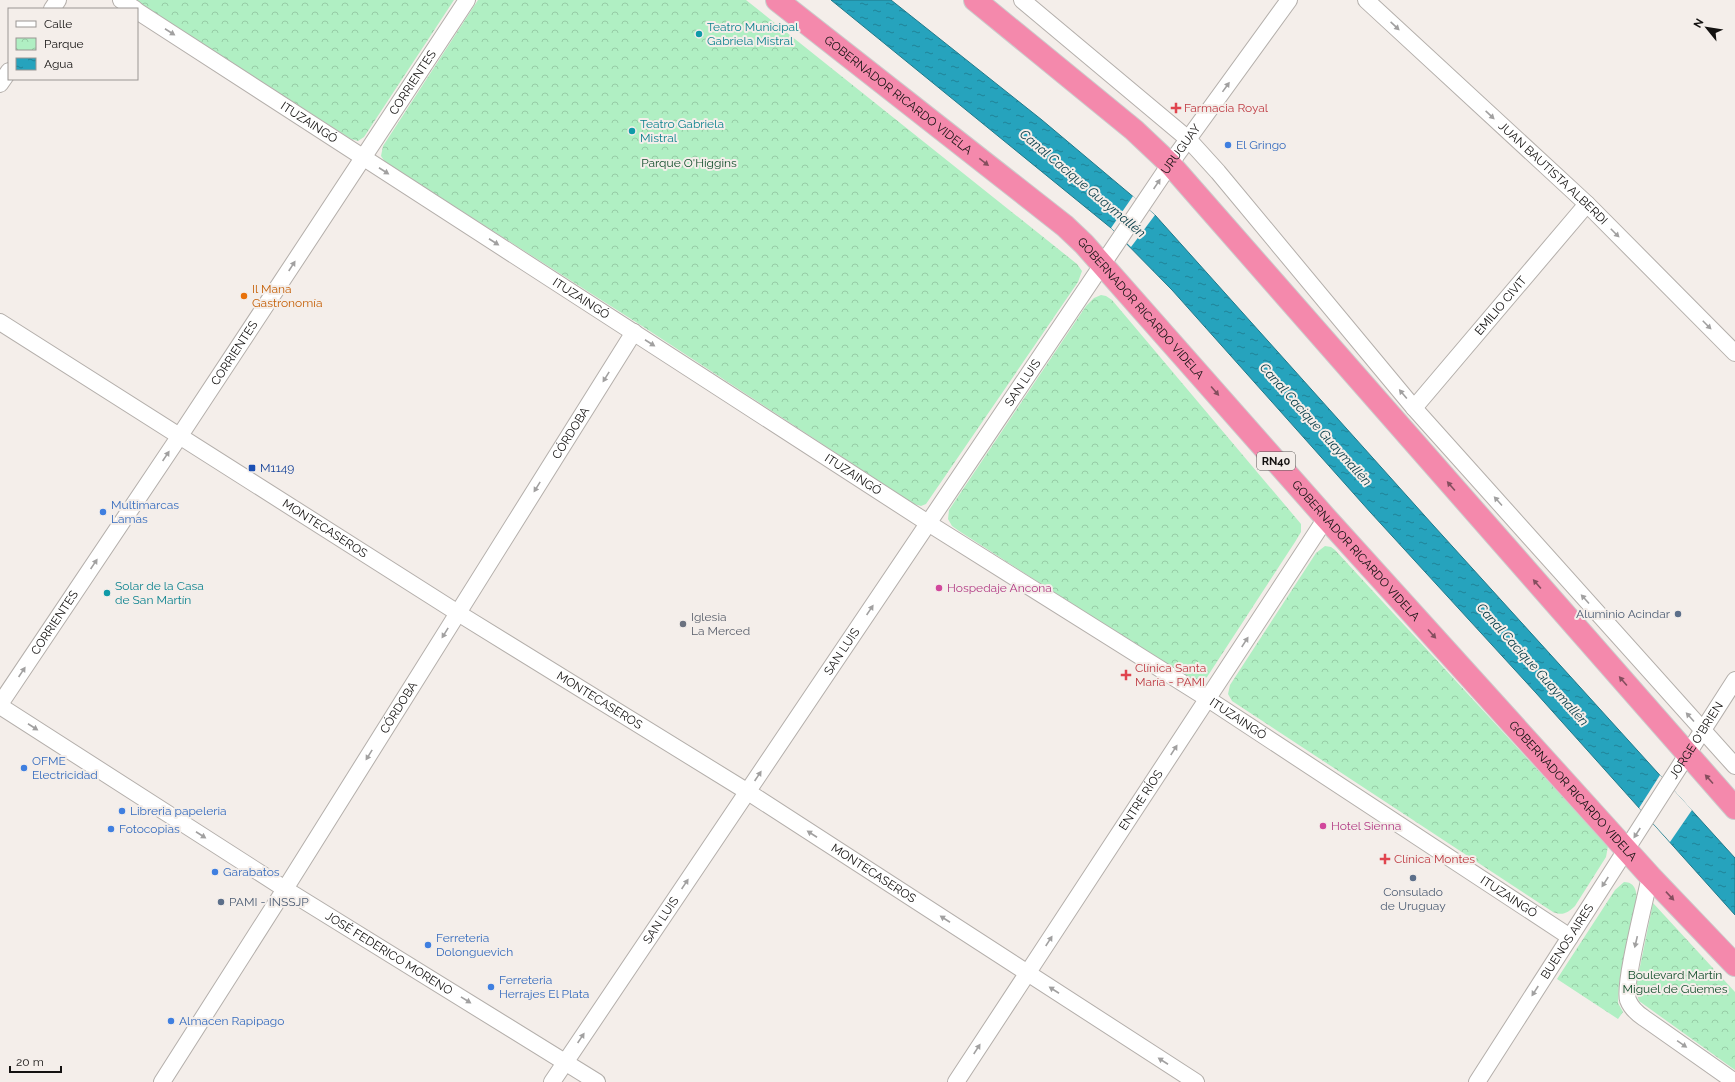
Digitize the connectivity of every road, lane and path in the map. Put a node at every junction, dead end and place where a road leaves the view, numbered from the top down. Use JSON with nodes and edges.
{"nodes":[{"id":1,"x":121,"y":0,"type":"edge"},
{"id":2,"x":467,"y":0,"type":"edge"},
{"id":3,"x":777,"y":0,"type":"edge"},
{"id":4,"x":975,"y":0,"type":"edge"},
{"id":5,"x":1022,"y":0,"type":"edge"},
{"id":6,"x":1289,"y":0,"type":"edge"},
{"id":7,"x":1366,"y":0,"type":"edge"},
{"id":8,"x":133,"y":8,"type":"edge"},
{"id":9,"x":138,"y":11,"type":"edge"},
{"id":10,"x":8,"y":72,"type":"edge"},
{"id":11,"x":0,"y":84,"type":"edge"},
{"id":12,"x":1188,"y":139,"type":"junction"},
{"id":13,"x":364,"y":158,"type":"junction"},
{"id":14,"x":1170,"y":164,"type":"junction"},
{"id":15,"x":1587,"y":204,"type":"junction"},
{"id":16,"x":1131,"y":221,"type":"joint"},
{"id":17,"x":1103,"y":263,"type":"junction"},
{"id":18,"x":0,"y":322,"type":"edge"},
{"id":19,"x":634,"y":332,"type":"junction"},
{"id":20,"x":1735,"y":353,"type":"edge"},
{"id":21,"x":1414,"y":408,"type":"junction"},
{"id":22,"x":179,"y":437,"type":"junction"},
{"id":23,"x":1326,"y":518,"type":"junction"},
{"id":24,"x":928,"y":522,"type":"junction"},
{"id":25,"x":458,"y":613,"type":"junction"},
{"id":26,"x":1735,"y":680,"type":"edge"},
{"id":27,"x":1208,"y":699,"type":"junction"},
{"id":28,"x":0,"y":705,"type":"edge"},
{"id":29,"x":1702,"y":731,"type":"junction"},
{"id":30,"x":1687,"y":754,"type":"junction"},
{"id":31,"x":1735,"y":766,"type":"edge"},
{"id":32,"x":748,"y":792,"type":"junction"},
{"id":33,"x":1658,"y":801,"type":"joint"},
{"id":34,"x":1735,"y":808,"type":"edge"},
{"id":35,"x":1626,"y":849,"type":"junction"},
{"id":36,"x":1650,"y":876,"type":"junction"},
{"id":37,"x":285,"y":889,"type":"junction"},
{"id":38,"x":1570,"y":937,"type":"junction"},
{"id":39,"x":1735,"y":965,"type":"edge"},
{"id":40,"x":1028,"y":973,"type":"junction"},
{"id":41,"x":565,"y":1062,"type":"junction"},
{"id":42,"x":162,"y":1082,"type":"edge"},
{"id":43,"x":552,"y":1082,"type":"edge"},
{"id":44,"x":597,"y":1082,"type":"edge"},
{"id":45,"x":956,"y":1082,"type":"edge"},
{"id":46,"x":1196,"y":1082,"type":"edge"},
{"id":47,"x":1477,"y":1082,"type":"edge"},
{"id":48,"x":1735,"y":1082,"type":"edge"}],
"edges":[{"from":1,"to":8,"type":"street","name":"ITUZAINGÓ"},
{"from":2,"to":13,"type":"street","name":"CORRIENTES"},
{"from":3,"to":17,"type":"highway","name":"GOBERNADOR RICARDO VIDELA","number":"RN40","one_way":true},
{"from":4,"to":14,"type":"highway"},
{"from":5,"to":12,"type":"street"},
{"from":12,"to":6,"type":"street","name":"URUGUAY","one_way":true},
{"from":7,"to":15,"type":"street","name":"JUAN BAUTISTA ALBERDI","one_way":true},
{"from":9,"to":13,"type":"street","name":"ITUZAINGÓ","one_way":true},
{"from":10,"to":11,"type":"street"},
{"from":12,"to":14,"type":"street","name":"URUGUAY"},
{"from":21,"to":12,"type":"street","one_way":true},
{"from":13,"to":19,"type":"street","name":"ITUZAINGÓ","one_way":true},
{"from":22,"to":13,"type":"street","name":"CORRIENTES","one_way":true},
{"from":16,"to":14,"type":"street","name":"URUGUAY","one_way":true},
{"from":30,"to":14,"type":"highway","one_way":true},
{"from":15,"to":20,"type":"street","name":"JUAN BAUTISTA ALBERDI","one_way":true},
{"from":15,"to":21,"type":"street","name":"EMILIO CIVIT"},
{"from":16,"to":17,"type":"street","name":"SAN LUIS"},
{"from":17,"to":23,"type":"highway","name":"GOBERNADOR RICARDO VIDELA","number":"RN40","one_way":true},
{"from":17,"to":24,"type":"street","name":"SAN LUIS"},
{"from":18,"to":22,"type":"street","name":"MONTECASEROS"},
{"from":19,"to":24,"type":"street","name":"ITUZAINGÓ","one_way":true},
{"from":19,"to":25,"type":"street","name":"CÓRDOBA","one_way":true},
{"from":29,"to":21,"type":"street","one_way":true},
{"from":22,"to":25,"type":"street","name":"MONTECASEROS"},
{"from":28,"to":22,"type":"street","name":"CORRIENTES","one_way":true},
{"from":27,"to":23,"type":"street","name":"ENTRE RÍOS","one_way":true},
{"from":23,"to":35,"type":"highway","name":"GOBERNADOR RICARDO VIDELA","number":"RN40","one_way":true},
{"from":24,"to":27,"type":"street","name":"ITUZAINGÓ"},
{"from":32,"to":24,"type":"street","name":"SAN LUIS","one_way":true},
{"from":25,"to":32,"type":"street","name":"MONTECASEROS"},
{"from":25,"to":37,"type":"street","name":"CÓRDOBA","one_way":true},
{"from":26,"to":29,"type":"street","name":"JORGE O'BRIEN"},
{"from":27,"to":38,"type":"street","name":"ITUZAINGÓ"},
{"from":40,"to":27,"type":"street","name":"ENTRE RÍOS","one_way":true},
{"from":28,"to":37,"type":"street","name":"JOSÉ FEDERICO MORENO","one_way":true},
{"from":29,"to":30,"type":"street","name":"JORGE O'BRIEN"},
{"from":29,"to":31,"type":"street"},
{"from":30,"to":33,"type":"street","name":"JORGE O'BRIEN"},
{"from":34,"to":30,"type":"highway","one_way":true},
{"from":40,"to":32,"type":"street","name":"MONTECASEROS","one_way":true},
{"from":41,"to":32,"type":"street","name":"SAN LUIS","one_way":true},
{"from":33,"to":35,"type":"street","name":"BUENOS AIRES","one_way":true},
{"from":35,"to":36,"type":"highway","name":"GOBERNADOR RICARDO VIDELA","number":"RN40"},
{"from":35,"to":38,"type":"street","name":"BUENOS AIRES","one_way":true},
{"from":36,"to":39,"type":"highway","name":"GOBERNADOR RICARDO VIDELA","number":"RN40","one_way":true},
{"from":36,"to":48,"type":"street","one_way":true},
{"from":37,"to":41,"type":"street","name":"JOSÉ FEDERICO MORENO","one_way":true},
{"from":37,"to":42,"type":"street","name":"CÓRDOBA"},
{"from":38,"to":47,"type":"street","name":"BUENOS AIRES","one_way":true},
{"from":45,"to":40,"type":"street","name":"ENTRE RÍOS","one_way":true},
{"from":46,"to":40,"type":"street","name":"MONTECASEROS","one_way":true},
{"from":41,"to":43,"type":"street","name":"SAN LUIS"},
{"from":41,"to":44,"type":"street","name":"JOSÉ FEDERICO MORENO"}]}
